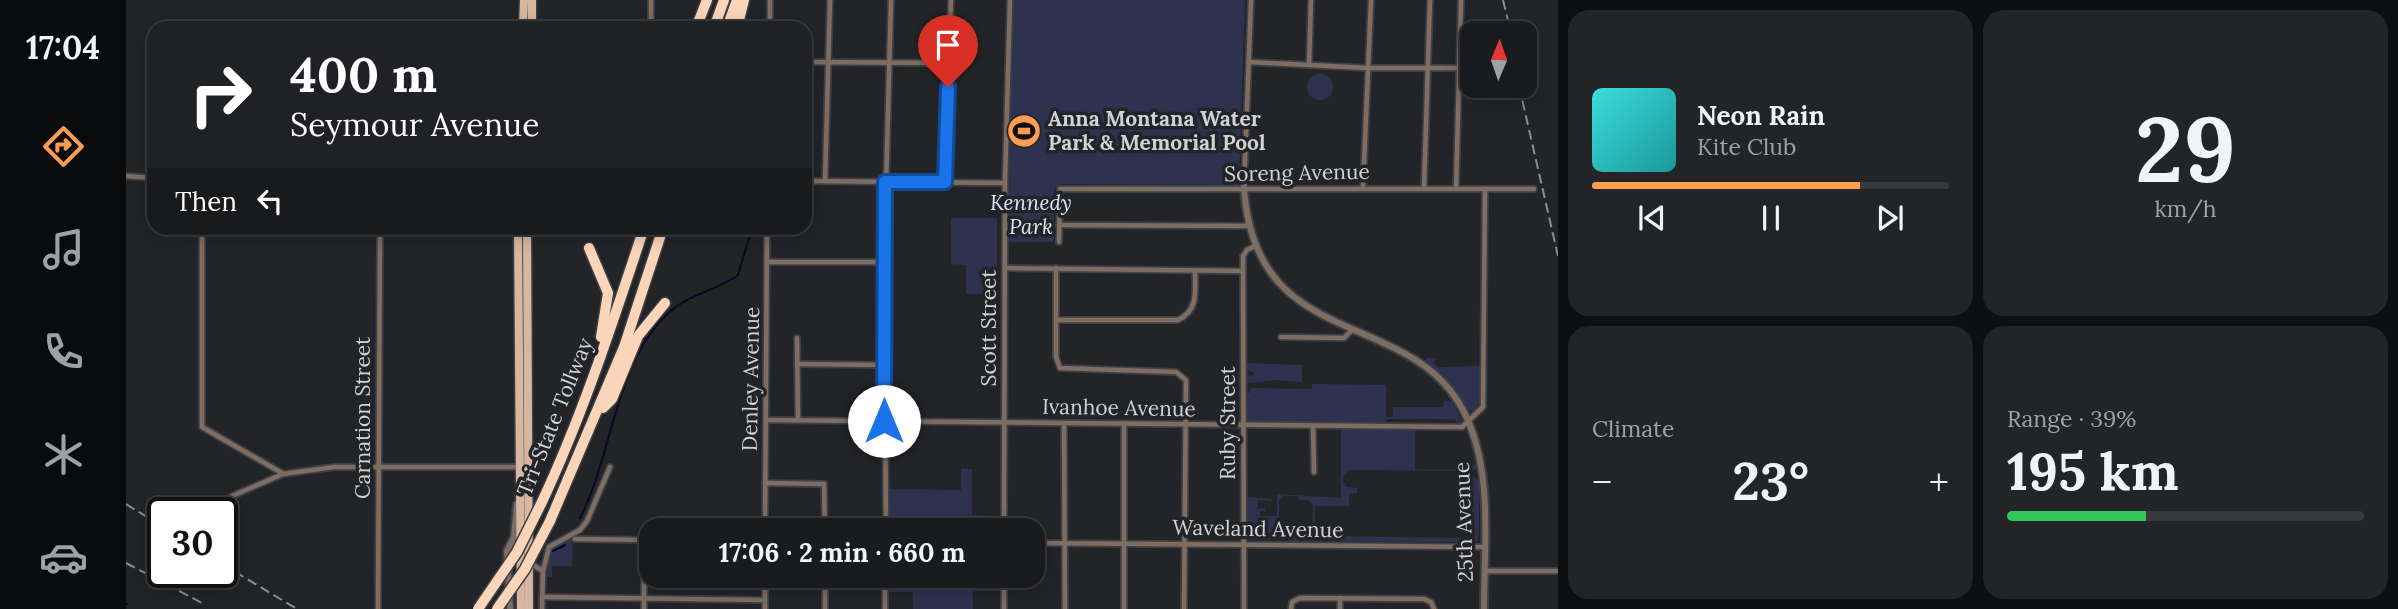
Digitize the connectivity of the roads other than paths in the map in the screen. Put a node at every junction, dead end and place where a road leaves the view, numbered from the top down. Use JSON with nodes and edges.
{"nodes":[{"id":1,"x":524,"y":0,"type":"edge"},
{"id":2,"x":532,"y":0,"type":"edge"},
{"id":3,"x":651,"y":0,"type":"edge"},
{"id":4,"x":709,"y":0,"type":"edge"},
{"id":5,"x":724,"y":0,"type":"edge"},
{"id":6,"x":737,"y":0,"type":"edge"},
{"id":7,"x":744,"y":0,"type":"edge"},
{"id":8,"x":770,"y":0,"type":"edge"},
{"id":9,"x":830,"y":0,"type":"edge"},
{"id":10,"x":891,"y":0,"type":"edge"},
{"id":11,"x":951,"y":0,"type":"edge"},
{"id":12,"x":1010,"y":0,"type":"edge"},
{"id":13,"x":1251,"y":0,"type":"edge"},
{"id":14,"x":1311,"y":0,"type":"edge"},
{"id":15,"x":1371,"y":0,"type":"edge"},
{"id":16,"x":1430,"y":0,"type":"edge"},
{"id":17,"x":1461,"y":0,"type":"edge"},
{"id":18,"x":523,"y":21,"type":"edge"},
{"id":19,"x":531,"y":21,"type":"edge"},
{"id":20,"x":651,"y":21,"type":"edge"},
{"id":21,"x":699,"y":21,"type":"edge"},
{"id":22,"x":703,"y":21,"type":"edge"},
{"id":23,"x":716,"y":21,"type":"edge"},
{"id":24,"x":730,"y":21,"type":"edge"},
{"id":25,"x":739,"y":21,"type":"edge"},
{"id":26,"x":770,"y":21,"type":"edge"},
{"id":27,"x":812,"y":62,"type":"edge"},
{"id":28,"x":828,"y":62,"type":"junction"},
{"id":29,"x":889,"y":62,"type":"junction"},
{"id":30,"x":1249,"y":62,"type":"junction"},
{"id":31,"x":948,"y":63,"type":"junction"},
{"id":32,"x":1309,"y":65,"type":"junction"},
{"id":33,"x":1368,"y":68,"type":"junction"},
{"id":34,"x":1428,"y":68,"type":"junction"},
{"id":35,"x":1458,"y":68,"type":"junction"},
{"id":36,"x":126,"y":176,"type":"edge"},
{"id":37,"x":147,"y":177,"type":"edge"},
{"id":38,"x":812,"y":181,"type":"edge"},
{"id":39,"x":825,"y":181,"type":"junction"},
{"id":40,"x":885,"y":182,"type":"junction"},
{"id":41,"x":945,"y":182,"type":"junction"},
{"id":42,"x":1005,"y":183,"type":"junction"},
{"id":43,"x":1244,"y":187,"type":"junction"},
{"id":44,"x":1363,"y":188,"type":"junction"},
{"id":45,"x":1424,"y":188,"type":"junction"},
{"id":46,"x":1455,"y":189,"type":"junction"},
{"id":47,"x":1485,"y":189,"type":"junction"},
{"id":48,"x":1534,"y":189,"type":"dead end"},
{"id":49,"x":1059,"y":225,"type":"junction"},
{"id":50,"x":1250,"y":226,"type":"junction"},
{"id":51,"x":202,"y":235,"type":"edge"},
{"id":52,"x":380,"y":235,"type":"edge"},
{"id":53,"x":518,"y":235,"type":"edge"},
{"id":54,"x":527,"y":235,"type":"edge"},
{"id":55,"x":643,"y":235,"type":"edge"},
{"id":56,"x":661,"y":235,"type":"edge"},
{"id":57,"x":767,"y":235,"type":"edge"},
{"id":58,"x":1059,"y":242,"type":"dead end"},
{"id":59,"x":1256,"y":245,"type":"junction"},
{"id":60,"x":589,"y":248,"type":"dead end"},
{"id":61,"x":768,"y":262,"type":"junction"},
{"id":62,"x":884,"y":262,"type":"junction"},
{"id":63,"x":1004,"y":268,"type":"junction"},
{"id":64,"x":1056,"y":268,"type":"junction"},
{"id":65,"x":1195,"y":271,"type":"junction"},
{"id":66,"x":1243,"y":271,"type":"junction"},
{"id":67,"x":665,"y":303,"type":"dead end"},
{"id":68,"x":1056,"y":320,"type":"junction"},
{"id":69,"x":1352,"y":331,"type":"junction"},
{"id":70,"x":1281,"y":337,"type":"dead end"},
{"id":71,"x":797,"y":338,"type":"dead end"},
{"id":72,"x":797,"y":364,"type":"junction"},
{"id":73,"x":884,"y":365,"type":"junction"},
{"id":74,"x":597,"y":368,"type":"junction"},
{"id":75,"x":598,"y":414,"type":"junction"},
{"id":76,"x":768,"y":420,"type":"junction"},
{"id":77,"x":798,"y":420,"type":"junction"},
{"id":78,"x":884,"y":421,"type":"junction"},
{"id":79,"x":1004,"y":422,"type":"junction"},
{"id":80,"x":1064,"y":423,"type":"junction"},
{"id":81,"x":1469,"y":423,"type":"junction"},
{"id":82,"x":1124,"y":424,"type":"junction"},
{"id":83,"x":1186,"y":424,"type":"junction"},
{"id":84,"x":1243,"y":425,"type":"junction"},
{"id":85,"x":1314,"y":426,"type":"junction"},
{"id":86,"x":378,"y":467,"type":"junction"},
{"id":87,"x":522,"y":467,"type":"junction"},
{"id":88,"x":611,"y":467,"type":"dead end"},
{"id":89,"x":1314,"y":472,"type":"dead end"},
{"id":90,"x":283,"y":474,"type":"junction"},
{"id":91,"x":765,"y":483,"type":"junction"},
{"id":92,"x":519,"y":489,"type":"junction"},
{"id":93,"x":232,"y":496,"type":"dead end"},
{"id":94,"x":765,"y":518,"type":"edge"},
{"id":95,"x":825,"y":518,"type":"edge"},
{"id":96,"x":886,"y":518,"type":"edge"},
{"id":97,"x":1004,"y":518,"type":"edge"},
{"id":98,"x":575,"y":539,"type":"dead end"},
{"id":99,"x":639,"y":540,"type":"edge"},
{"id":100,"x":520,"y":542,"type":"junction"},
{"id":101,"x":1045,"y":542,"type":"edge"},
{"id":102,"x":1064,"y":543,"type":"junction"},
{"id":103,"x":1124,"y":543,"type":"junction"},
{"id":104,"x":1184,"y":544,"type":"junction"},
{"id":105,"x":1244,"y":545,"type":"junction"},
{"id":106,"x":1484,"y":547,"type":"junction"},
{"id":107,"x":507,"y":551,"type":"junction"},
{"id":108,"x":529,"y":563,"type":"junction"},
{"id":109,"x":542,"y":570,"type":"junction"},
{"id":110,"x":1484,"y":571,"type":"junction"},
{"id":111,"x":1558,"y":571,"type":"edge"},
{"id":112,"x":645,"y":588,"type":"edge"},
{"id":113,"x":765,"y":588,"type":"edge"},
{"id":114,"x":825,"y":588,"type":"edge"},
{"id":115,"x":885,"y":588,"type":"edge"},
{"id":116,"x":1004,"y":588,"type":"edge"},
{"id":117,"x":542,"y":597,"type":"junction"},
{"id":118,"x":645,"y":598,"type":"junction"},
{"id":119,"x":1340,"y":598,"type":"junction"},
{"id":120,"x":765,"y":600,"type":"junction"},
{"id":121,"x":525,"y":606,"type":"edge"},
{"id":122,"x":378,"y":609,"type":"edge"},
{"id":123,"x":478,"y":609,"type":"edge"},
{"id":124,"x":497,"y":609,"type":"edge"},
{"id":125,"x":510,"y":609,"type":"edge"},
{"id":126,"x":542,"y":609,"type":"edge"},
{"id":127,"x":644,"y":609,"type":"edge"},
{"id":128,"x":765,"y":609,"type":"edge"},
{"id":129,"x":825,"y":609,"type":"edge"},
{"id":130,"x":885,"y":609,"type":"edge"},
{"id":131,"x":1004,"y":609,"type":"edge"},
{"id":132,"x":1065,"y":609,"type":"edge"},
{"id":133,"x":1124,"y":609,"type":"edge"},
{"id":134,"x":1184,"y":609,"type":"edge"},
{"id":135,"x":1244,"y":609,"type":"edge"},
{"id":136,"x":1291,"y":609,"type":"edge"},
{"id":137,"x":1340,"y":609,"type":"edge"},
{"id":138,"x":1434,"y":609,"type":"edge"},
{"id":139,"x":1484,"y":609,"type":"edge"}],
"edges":[{"from":1,"to":18,"type":"main road"},
{"from":2,"to":19,"type":"main road"},
{"from":3,"to":20,"type":"street"},
{"from":4,"to":21,"type":"highway"},
{"from":4,"to":22,"type":"highway"},
{"from":5,"to":23,"type":"highway"},
{"from":6,"to":24,"type":"highway"},
{"from":7,"to":25,"type":"highway"},
{"from":8,"to":26,"type":"street"},
{"from":9,"to":28,"type":"street"},
{"from":10,"to":29,"type":"street"},
{"from":11,"to":31,"type":"street"},
{"from":12,"to":42,"type":"street","name":"Scott Street"},
{"from":13,"to":30,"type":"street","name":"25th Avenue"},
{"from":14,"to":32,"type":"street"},
{"from":15,"to":33,"type":"street"},
{"from":16,"to":34,"type":"street"},
{"from":17,"to":35,"type":"street"},
{"from":27,"to":28,"type":"street"},
{"from":28,"to":29,"type":"street"},
{"from":28,"to":39,"type":"street"},
{"from":29,"to":31,"type":"street"},
{"from":29,"to":40,"type":"street"},
{"from":30,"to":32,"type":"street"},
{"from":30,"to":43,"type":"street","name":"25th Avenue"},
{"from":31,"to":41,"type":"street"},
{"from":32,"to":33,"type":"street"},
{"from":33,"to":34,"type":"street"},
{"from":33,"to":44,"type":"street"},
{"from":34,"to":35,"type":"street"},
{"from":34,"to":45,"type":"street"},
{"from":35,"to":46,"type":"street"},
{"from":36,"to":37,"type":"street"},
{"from":38,"to":39,"type":"street"},
{"from":39,"to":40,"type":"street"},
{"from":40,"to":41,"type":"street"},
{"from":40,"to":62,"type":"street"},
{"from":41,"to":42,"type":"street"},
{"from":42,"to":63,"type":"street","name":"Scott Street"},
{"from":43,"to":44,"type":"street","name":"Soreng Avenue"},
{"from":43,"to":49,"type":"street","name":"Soreng Avenue"},
{"from":43,"to":50,"type":"street","name":"25th Avenue"},
{"from":44,"to":45,"type":"street","name":"Soreng Avenue"},
{"from":45,"to":46,"type":"street","name":"Soreng Avenue"},
{"from":46,"to":47,"type":"street","name":"Soreng Avenue"},
{"from":47,"to":48,"type":"street","name":"Soreng Avenue"},
{"from":47,"to":81,"type":"street"},
{"from":49,"to":50,"type":"street"},
{"from":49,"to":58,"type":"street"},
{"from":50,"to":59,"type":"street","name":"25th Avenue"},
{"from":51,"to":90,"type":"street"},
{"from":52,"to":86,"type":"street","name":"Carnation Street"},
{"from":53,"to":87,"type":"main road"},
{"from":54,"to":87,"type":"main road"},
{"from":55,"to":74,"type":"highway","name":"Tri-State Tollway"},
{"from":56,"to":75,"type":"highway","name":"Tri-State Tollway"},
{"from":57,"to":61,"type":"street","name":"Denley Avenue"},
{"from":59,"to":66,"type":"street","name":"Ruby Street"},
{"from":59,"to":69,"type":"street","name":"25th Avenue"},
{"from":60,"to":74,"type":"highway"},
{"from":61,"to":62,"type":"street"},
{"from":61,"to":76,"type":"street","name":"Denley Avenue"},
{"from":62,"to":73,"type":"street"},
{"from":63,"to":64,"type":"street"},
{"from":63,"to":79,"type":"street","name":"Scott Street"},
{"from":64,"to":65,"type":"street"},
{"from":64,"to":68,"type":"street"},
{"from":65,"to":66,"type":"street"},
{"from":65,"to":68,"type":"street"},
{"from":66,"to":84,"type":"street","name":"Ruby Street"},
{"from":67,"to":75,"type":"highway"},
{"from":68,"to":83,"type":"street"},
{"from":69,"to":70,"type":"street"},
{"from":69,"to":81,"type":"street","name":"25th Avenue"},
{"from":71,"to":72,"type":"street"},
{"from":72,"to":73,"type":"street"},
{"from":72,"to":77,"type":"street"},
{"from":73,"to":78,"type":"street"},
{"from":74,"to":123,"type":"highway","name":"Tri-State Tollway","bridge":true},
{"from":75,"to":124,"type":"highway","name":"Tri-State Tollway","bridge":true},
{"from":76,"to":77,"type":"street","name":"Ivanhoe Avenue"},
{"from":76,"to":91,"type":"street","name":"Denley Avenue"},
{"from":77,"to":78,"type":"street","name":"Ivanhoe Avenue"},
{"from":78,"to":79,"type":"street","name":"Ivanhoe Avenue"},
{"from":78,"to":96,"type":"street"},
{"from":79,"to":80,"type":"street","name":"Ivanhoe Avenue"},
{"from":79,"to":97,"type":"street","name":"Scott Street"},
{"from":80,"to":82,"type":"street","name":"Ivanhoe Avenue"},
{"from":80,"to":102,"type":"street"},
{"from":81,"to":85,"type":"street","name":"Ivanhoe Avenue"},
{"from":81,"to":106,"type":"street","name":"25th Avenue"},
{"from":82,"to":83,"type":"street","name":"Ivanhoe Avenue"},
{"from":82,"to":103,"type":"street"},
{"from":83,"to":84,"type":"street","name":"Ivanhoe Avenue"},
{"from":83,"to":104,"type":"street"},
{"from":84,"to":85,"type":"street","name":"Ivanhoe Avenue"},
{"from":84,"to":105,"type":"street","name":"Ruby Street"},
{"from":85,"to":89,"type":"street"},
{"from":86,"to":87,"type":"street"},
{"from":86,"to":90,"type":"street"},
{"from":86,"to":122,"type":"street","name":"Carnation Street"},
{"from":87,"to":92,"type":"main road"},
{"from":87,"to":108,"type":"main road"},
{"from":88,"to":109,"type":"street"},
{"from":90,"to":93,"type":"street"},
{"from":91,"to":94,"type":"street","name":"Denley Avenue"},
{"from":91,"to":95,"type":"street"},
{"from":92,"to":100,"type":"main road"},
{"from":92,"to":107,"type":"street"},
{"from":98,"to":99,"type":"street"},
{"from":100,"to":107,"type":"street"},
{"from":100,"to":121,"type":"main road"},
{"from":101,"to":102,"type":"street","name":"Waveland Avenue"},
{"from":102,"to":103,"type":"street","name":"Waveland Avenue"},
{"from":102,"to":132,"type":"street"},
{"from":103,"to":104,"type":"street","name":"Waveland Avenue"},
{"from":103,"to":133,"type":"street"},
{"from":104,"to":105,"type":"street","name":"Waveland Avenue"},
{"from":104,"to":134,"type":"street"},
{"from":105,"to":106,"type":"street","name":"Waveland Avenue"},
{"from":105,"to":135,"type":"street","name":"Ruby Street"},
{"from":106,"to":110,"type":"street","name":"25th Avenue"},
{"from":107,"to":125,"type":"street"},
{"from":108,"to":109,"type":"street"},
{"from":108,"to":121,"type":"main road"},
{"from":109,"to":117,"type":"street"},
{"from":110,"to":111,"type":"street"},
{"from":110,"to":139,"type":"street","name":"25th Avenue"},
{"from":112,"to":118,"type":"street"},
{"from":113,"to":120,"type":"street"},
{"from":114,"to":129,"type":"street"},
{"from":115,"to":130,"type":"street"},
{"from":116,"to":131,"type":"street"},
{"from":117,"to":118,"type":"street"},
{"from":117,"to":126,"type":"street"},
{"from":118,"to":120,"type":"street"},
{"from":118,"to":127,"type":"street"},
{"from":119,"to":136,"type":"street"},
{"from":119,"to":137,"type":"street"},
{"from":119,"to":138,"type":"street"},
{"from":120,"to":128,"type":"street"}]}
